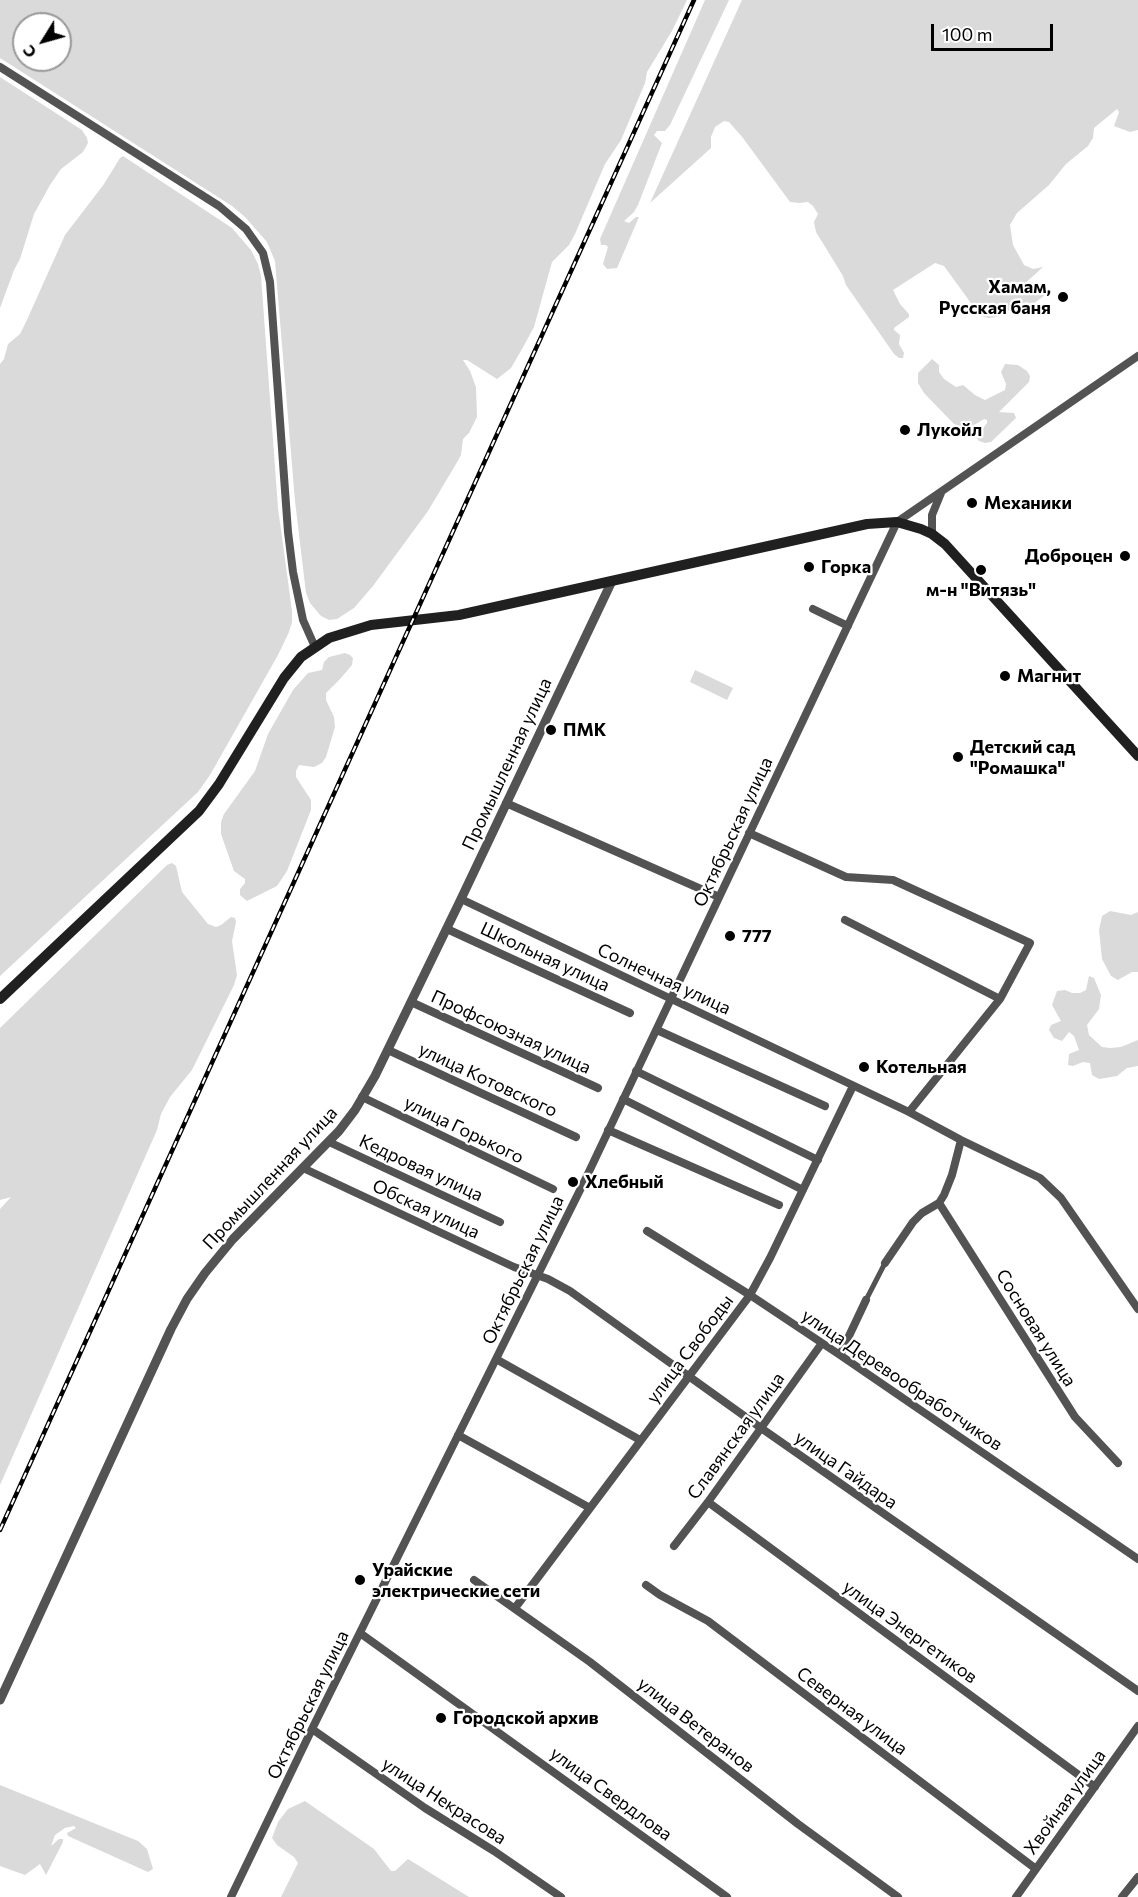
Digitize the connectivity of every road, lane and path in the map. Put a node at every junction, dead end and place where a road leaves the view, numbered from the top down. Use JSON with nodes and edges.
{"nodes":[{"id":1,"x":0,"y":67,"type":"edge"},
{"id":2,"x":1138,"y":356,"type":"edge"},
{"id":3,"x":942,"y":492,"type":"junction"},
{"id":4,"x":897,"y":522,"type":"junction"},
{"id":5,"x":932,"y":534,"type":"junction"},
{"id":6,"x":612,"y":581,"type":"junction"},
{"id":7,"x":813,"y":609,"type":"dead end"},
{"id":8,"x":848,"y":626,"type":"junction"},
{"id":9,"x":315,"y":647,"type":"junction"},
{"id":10,"x":1138,"y":756,"type":"edge"},
{"id":11,"x":506,"y":803,"type":"junction"},
{"id":12,"x":749,"y":833,"type":"junction"},
{"id":13,"x":719,"y":897,"type":"junction"},
{"id":14,"x":461,"y":899,"type":"junction"},
{"id":15,"x":845,"y":920,"type":"dead end"},
{"id":16,"x":447,"y":928,"type":"junction"},
{"id":17,"x":671,"y":998,"type":"junction"},
{"id":18,"x":0,"y":999,"type":"edge"},
{"id":19,"x":1000,"y":999,"type":"junction"},
{"id":20,"x":411,"y":1002,"type":"junction"},
{"id":21,"x":630,"y":1013,"type":"dead end"},
{"id":22,"x":657,"y":1030,"type":"junction"},
{"id":23,"x":388,"y":1050,"type":"junction"},
{"id":24,"x":636,"y":1071,"type":"junction"},
{"id":25,"x":853,"y":1086,"type":"junction"},
{"id":26,"x":598,"y":1088,"type":"dead end"},
{"id":27,"x":362,"y":1097,"type":"junction"},
{"id":28,"x":623,"y":1099,"type":"junction"},
{"id":29,"x":825,"y":1106,"type":"dead end"},
{"id":30,"x":909,"y":1112,"type":"junction"},
{"id":31,"x":609,"y":1130,"type":"junction"},
{"id":32,"x":576,"y":1137,"type":"dead end"},
{"id":33,"x":961,"y":1140,"type":"junction"},
{"id":34,"x":328,"y":1142,"type":"junction"},
{"id":35,"x":818,"y":1160,"type":"junction"},
{"id":36,"x":303,"y":1168,"type":"junction"},
{"id":37,"x":553,"y":1189,"type":"dead end"},
{"id":38,"x":803,"y":1190,"type":"junction"},
{"id":39,"x":939,"y":1203,"type":"junction"},
{"id":40,"x":779,"y":1205,"type":"dead end"},
{"id":41,"x":500,"y":1222,"type":"dead end"},
{"id":42,"x":647,"y":1231,"type":"dead end"},
{"id":43,"x":885,"y":1263,"type":"joint"},
{"id":44,"x":537,"y":1275,"type":"junction"},
{"id":45,"x":750,"y":1295,"type":"junction"},
{"id":46,"x":866,"y":1300,"type":"joint"},
{"id":47,"x":1138,"y":1309,"type":"edge"},
{"id":48,"x":822,"y":1343,"type":"junction"},
{"id":49,"x":840,"y":1355,"type":"junction"},
{"id":50,"x":496,"y":1359,"type":"junction"},
{"id":51,"x":688,"y":1376,"type":"junction"},
{"id":52,"x":761,"y":1428,"type":"junction"},
{"id":53,"x":458,"y":1435,"type":"junction"},
{"id":54,"x":640,"y":1440,"type":"junction"},
{"id":55,"x":1118,"y":1463,"type":"dead end"},
{"id":56,"x":708,"y":1502,"type":"junction"},
{"id":57,"x":590,"y":1508,"type":"junction"},
{"id":58,"x":674,"y":1546,"type":"dead end"},
{"id":59,"x":1138,"y":1559,"type":"edge"},
{"id":60,"x":474,"y":1580,"type":"dead end"},
{"id":61,"x":646,"y":1585,"type":"dead end"},
{"id":62,"x":515,"y":1608,"type":"junction"},
{"id":63,"x":360,"y":1633,"type":"junction"},
{"id":64,"x":1138,"y":1691,"type":"edge"},
{"id":65,"x":0,"y":1700,"type":"edge"},
{"id":66,"x":1138,"y":1726,"type":"edge"},
{"id":67,"x":312,"y":1729,"type":"junction"},
{"id":68,"x":1095,"y":1787,"type":"junction"},
{"id":69,"x":1036,"y":1869,"type":"junction"},
{"id":70,"x":1138,"y":1877,"type":"edge"},
{"id":71,"x":231,"y":1897,"type":"edge"},
{"id":72,"x":561,"y":1897,"type":"edge"},
{"id":73,"x":727,"y":1897,"type":"edge"},
{"id":74,"x":898,"y":1897,"type":"edge"},
{"id":75,"x":1016,"y":1897,"type":"edge"},
{"id":76,"x":1122,"y":1897,"type":"edge"}],
"edges":[{"from":1,"to":9,"type":"street"},
{"from":2,"to":3,"type":"street"},
{"from":3,"to":4,"type":"street"},
{"from":3,"to":5,"type":"street"},
{"from":4,"to":5,"type":"main road"},
{"from":4,"to":6,"type":"main road"},
{"from":4,"to":8,"type":"street","name":"Октябрьская улица"},
{"from":5,"to":10,"type":"main road"},
{"from":6,"to":9,"type":"main road"},
{"from":6,"to":11,"type":"street","name":"Промышленная улица"},
{"from":7,"to":8,"type":"street"},
{"from":8,"to":12,"type":"street","name":"Октябрьская улица"},
{"from":9,"to":18,"type":"main road"},
{"from":11,"to":13,"type":"street"},
{"from":11,"to":14,"type":"street","name":"Промышленная улица"},
{"from":12,"to":13,"type":"street","name":"Октябрьская улица"},
{"from":12,"to":19,"type":"street"},
{"from":13,"to":17,"type":"street","name":"Октябрьская улица"},
{"from":14,"to":16,"type":"street","name":"Промышленная улица"},
{"from":14,"to":17,"type":"street","name":"Солнечная улица"},
{"from":15,"to":19,"type":"street"},
{"from":16,"to":20,"type":"street","name":"Промышленная улица"},
{"from":16,"to":21,"type":"street","name":"Школьная улица"},
{"from":17,"to":22,"type":"street","name":"Октябрьская улица"},
{"from":17,"to":25,"type":"street","name":"Солнечная улица"},
{"from":19,"to":30,"type":"street"},
{"from":20,"to":23,"type":"street","name":"Промышленная улица"},
{"from":20,"to":26,"type":"street","name":"Профсоюзная улица"},
{"from":22,"to":24,"type":"street","name":"Октябрьская улица"},
{"from":22,"to":29,"type":"street"},
{"from":23,"to":27,"type":"street","name":"Промышленная улица"},
{"from":23,"to":32,"type":"street","name":"улица Котовского"},
{"from":24,"to":28,"type":"street","name":"Октябрьская улица"},
{"from":24,"to":35,"type":"street"},
{"from":25,"to":30,"type":"street","name":"Солнечная улица"},
{"from":25,"to":35,"type":"street","name":"улица Свободы"},
{"from":27,"to":34,"type":"street","name":"Промышленная улица"},
{"from":27,"to":37,"type":"street","name":"улица Горького"},
{"from":28,"to":31,"type":"street","name":"Октябрьская улица"},
{"from":28,"to":38,"type":"street"},
{"from":30,"to":33,"type":"street","name":"Солнечная улица"},
{"from":31,"to":40,"type":"street"},
{"from":31,"to":44,"type":"street","name":"Октябрьская улица"},
{"from":33,"to":39,"type":"street"},
{"from":33,"to":47,"type":"street","name":"Солнечная улица"},
{"from":34,"to":36,"type":"street","name":"Промышленная улица"},
{"from":34,"to":41,"type":"street","name":"Кедровая улица"},
{"from":35,"to":38,"type":"street","name":"улица Свободы"},
{"from":36,"to":44,"type":"street","name":"Обская улица"},
{"from":36,"to":65,"type":"street","name":"Промышленная улица"},
{"from":38,"to":45,"type":"street","name":"улица Свободы"},
{"from":39,"to":43,"type":"street"},
{"from":39,"to":55,"type":"street","name":"Сосновая улица"},
{"from":42,"to":45,"type":"street","name":"улица Деревообработчиков"},
{"from":43,"to":46,"type":"street"},
{"from":44,"to":50,"type":"street","name":"Октябрьская улица"},
{"from":44,"to":51,"type":"street","name":"улица Гайдара"},
{"from":45,"to":48,"type":"street","name":"улица Деревообработчиков"},
{"from":45,"to":51,"type":"street","name":"улица Свободы"},
{"from":46,"to":49,"type":"street"},
{"from":48,"to":49,"type":"street","name":"улица Деревообработчиков"},
{"from":48,"to":52,"type":"street","name":"Славянская улица"},
{"from":49,"to":59,"type":"street","name":"улица Деревообработчиков"},
{"from":50,"to":53,"type":"street","name":"Октябрьская улица"},
{"from":50,"to":54,"type":"street"},
{"from":51,"to":52,"type":"street","name":"улица Гайдара"},
{"from":51,"to":54,"type":"street","name":"улица Свободы"},
{"from":52,"to":56,"type":"street","name":"Славянская улица"},
{"from":52,"to":64,"type":"street","name":"улица Гайдара"},
{"from":53,"to":57,"type":"street"},
{"from":53,"to":63,"type":"street","name":"Октябрьская улица"},
{"from":54,"to":57,"type":"street","name":"улица Свободы"},
{"from":56,"to":58,"type":"street","name":"Славянская улица"},
{"from":56,"to":68,"type":"street","name":"улица Энергетиков"},
{"from":57,"to":62,"type":"street","name":"улица Свободы"},
{"from":60,"to":62,"type":"street","name":"улица Ветеранов"},
{"from":61,"to":69,"type":"street","name":"Северная улица"},
{"from":62,"to":74,"type":"street","name":"улица Ветеранов"},
{"from":63,"to":67,"type":"street","name":"Октябрьская улица"},
{"from":63,"to":73,"type":"street","name":"улица Свердлова"},
{"from":66,"to":68,"type":"street","name":"Хвойная улица"},
{"from":67,"to":71,"type":"street","name":"Октябрьская улица"},
{"from":67,"to":72,"type":"street","name":"улица Некрасова"},
{"from":68,"to":69,"type":"street","name":"Хвойная улица"},
{"from":69,"to":75,"type":"street","name":"Хвойная улица"},
{"from":70,"to":76,"type":"street"}]}
